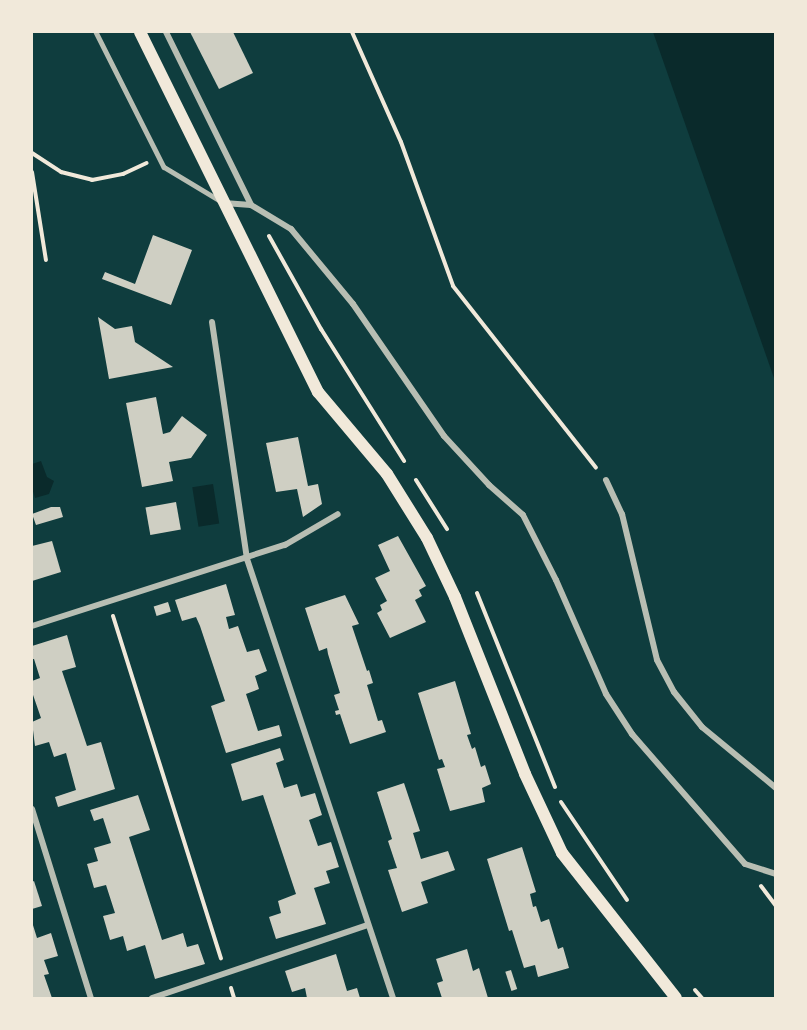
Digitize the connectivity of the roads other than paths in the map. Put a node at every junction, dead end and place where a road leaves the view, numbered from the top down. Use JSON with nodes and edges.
{"nodes":[{"id":1,"x":96,"y":32,"type":"edge"},
{"id":2,"x":140,"y":32,"type":"edge"},
{"id":3,"x":166,"y":32,"type":"edge"},
{"id":4,"x":224,"y":202,"type":"junction"},
{"id":5,"x":251,"y":205,"type":"junction"},
{"id":6,"x":212,"y":322,"type":"dead end"},
{"id":7,"x":606,"y":480,"type":"road end"},
{"id":8,"x":338,"y":514,"type":"dead end"},
{"id":9,"x":247,"y":559,"type":"junction"},
{"id":10,"x":32,"y":626,"type":"edge"},
{"id":11,"x":776,"y":788,"type":"edge"},
{"id":12,"x":32,"y":809,"type":"edge"},
{"id":13,"x":776,"y":874,"type":"edge"},
{"id":14,"x":368,"y":925,"type":"junction"},
{"id":15,"x":91,"y":999,"type":"edge"},
{"id":16,"x":152,"y":999,"type":"edge"},
{"id":17,"x":393,"y":999,"type":"edge"},
{"id":18,"x":676,"y":999,"type":"edge"}],
"edges":[{"from":1,"to":4,"type":"lane"},
{"from":2,"to":4,"type":"main road"},
{"from":3,"to":5,"type":"street"},
{"from":4,"to":5,"type":"street"},
{"from":4,"to":18,"type":"main road"},
{"from":5,"to":13,"type":"street"},
{"from":6,"to":9,"type":"street"},
{"from":7,"to":11,"type":"street"},
{"from":8,"to":9,"type":"street"},
{"from":9,"to":10,"type":"street"},
{"from":9,"to":14,"type":"street"},
{"from":12,"to":15,"type":"street"},
{"from":14,"to":16,"type":"street"},
{"from":14,"to":17,"type":"street"}]}
